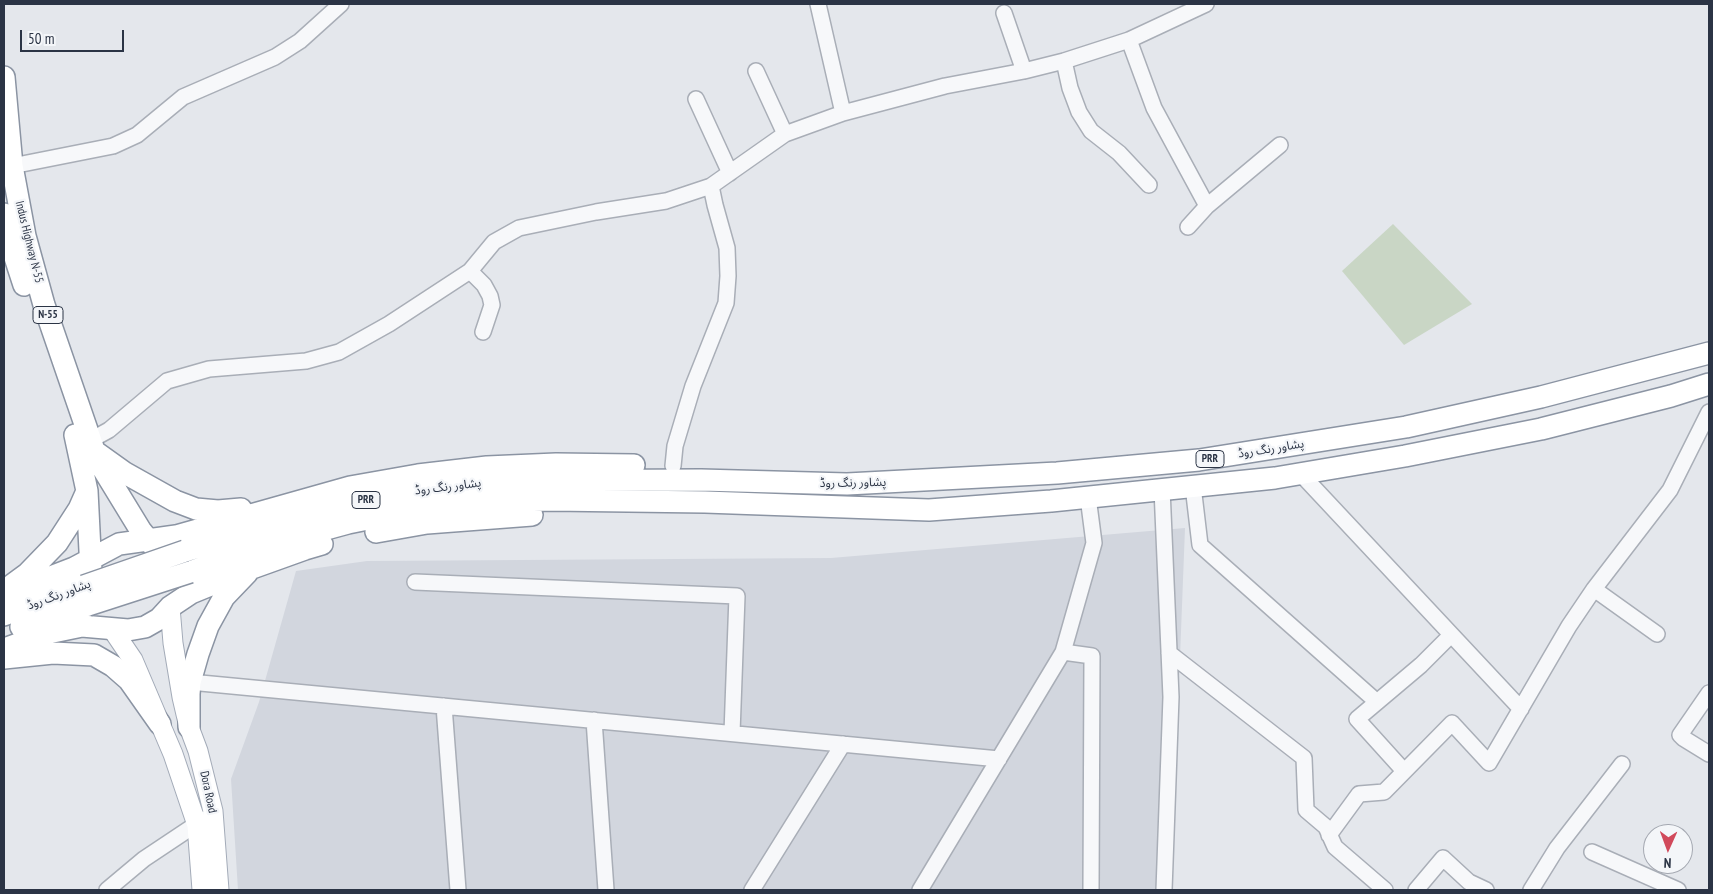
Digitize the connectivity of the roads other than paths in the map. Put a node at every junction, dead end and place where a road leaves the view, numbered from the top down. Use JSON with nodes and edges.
{"nodes":[{"id":1,"x":341,"y":4,"type":"edge"},
{"id":2,"x":818,"y":4,"type":"edge"},
{"id":3,"x":1206,"y":4,"type":"edge"},
{"id":4,"x":1004,"y":12,"type":"dead end"},
{"id":5,"x":1129,"y":40,"type":"junction"},
{"id":6,"x":1064,"y":61,"type":"junction"},
{"id":7,"x":756,"y":71,"type":"dead end"},
{"id":8,"x":1024,"y":71,"type":"junction"},
{"id":9,"x":4,"y":77,"type":"edge"},
{"id":10,"x":696,"y":99,"type":"dead end"},
{"id":11,"x":843,"y":113,"type":"junction"},
{"id":12,"x":785,"y":134,"type":"junction"},
{"id":13,"x":1280,"y":146,"type":"dead end"},
{"id":14,"x":12,"y":166,"type":"junction"},
{"id":15,"x":730,"y":173,"type":"junction"},
{"id":16,"x":1150,"y":185,"type":"dead end"},
{"id":17,"x":711,"y":186,"type":"junction"},
{"id":18,"x":1207,"y":206,"type":"junction"},
{"id":19,"x":4,"y":214,"type":"edge"},
{"id":20,"x":1188,"y":227,"type":"dead end"},
{"id":21,"x":6,"y":238,"type":"edge"},
{"id":22,"x":470,"y":271,"type":"junction"},
{"id":23,"x":484,"y":332,"type":"dead end"},
{"id":24,"x":1709,"y":353,"type":"edge"},
{"id":25,"x":1709,"y":384,"type":"edge"},
{"id":26,"x":1709,"y":412,"type":"edge"},
{"id":27,"x":90,"y":453,"type":"junction"},
{"id":28,"x":673,"y":466,"type":"junction"},
{"id":29,"x":1301,"y":474,"type":"junction"},
{"id":30,"x":701,"y":480,"type":"junction"},
{"id":31,"x":1193,"y":486,"type":"junction"},
{"id":32,"x":1162,"y":489,"type":"junction"},
{"id":33,"x":553,"y":490,"type":"junction"},
{"id":34,"x":87,"y":491,"type":"junction"},
{"id":35,"x":1088,"y":497,"type":"junction"},
{"id":36,"x":705,"y":502,"type":"junction"},
{"id":37,"x":278,"y":506,"type":"junction"},
{"id":38,"x":149,"y":540,"type":"junction"},
{"id":39,"x":90,"y":560,"type":"junction"},
{"id":40,"x":252,"y":568,"type":"junction"},
{"id":41,"x":415,"y":582,"type":"dead end"},
{"id":42,"x":1594,"y":589,"type":"junction"},
{"id":43,"x":4,"y":590,"type":"edge"},
{"id":44,"x":4,"y":595,"type":"edge"},
{"id":45,"x":170,"y":607,"type":"junction"},
{"id":46,"x":4,"y":615,"type":"edge"},
{"id":47,"x":112,"y":629,"type":"junction"},
{"id":48,"x":4,"y":634,"type":"edge"},
{"id":49,"x":1451,"y":634,"type":"junction"},
{"id":50,"x":1657,"y":634,"type":"dead end"},
{"id":51,"x":4,"y":649,"type":"edge"},
{"id":52,"x":1063,"y":652,"type":"junction"},
{"id":53,"x":1169,"y":653,"type":"junction"},
{"id":54,"x":4,"y":658,"type":"edge"},
{"id":55,"x":186,"y":690,"type":"junction"},
{"id":56,"x":1709,"y":693,"type":"edge"},
{"id":57,"x":1377,"y":702,"type":"junction"},
{"id":58,"x":444,"y":706,"type":"junction"},
{"id":59,"x":1521,"y":709,"type":"junction"},
{"id":60,"x":594,"y":720,"type":"junction"},
{"id":61,"x":160,"y":724,"type":"junction"},
{"id":62,"x":189,"y":727,"type":"joint"},
{"id":63,"x":732,"y":733,"type":"junction"},
{"id":64,"x":844,"y":744,"type":"junction"},
{"id":65,"x":1709,"y":754,"type":"edge"},
{"id":66,"x":999,"y":758,"type":"junction"},
{"id":67,"x":1622,"y":764,"type":"dead end"},
{"id":68,"x":1404,"y":771,"type":"junction"},
{"id":69,"x":213,"y":811,"type":"junction"},
{"id":70,"x":197,"y":825,"type":"junction"},
{"id":71,"x":1330,"y":835,"type":"junction"},
{"id":72,"x":1592,"y":852,"type":"dead end"},
{"id":73,"x":107,"y":890,"type":"edge"},
{"id":74,"x":202,"y":890,"type":"edge"},
{"id":75,"x":219,"y":890,"type":"edge"},
{"id":76,"x":458,"y":890,"type":"edge"},
{"id":77,"x":606,"y":890,"type":"edge"},
{"id":78,"x":752,"y":890,"type":"edge"},
{"id":79,"x":920,"y":890,"type":"edge"},
{"id":80,"x":1091,"y":890,"type":"edge"},
{"id":81,"x":1164,"y":890,"type":"edge"},
{"id":82,"x":1385,"y":890,"type":"edge"},
{"id":83,"x":1416,"y":890,"type":"edge"},
{"id":84,"x":1486,"y":890,"type":"edge"},
{"id":85,"x":1531,"y":890,"type":"edge"},
{"id":86,"x":1678,"y":890,"type":"edge"}],
"edges":[{"from":1,"to":14,"type":"street"},
{"from":2,"to":11,"type":"street"},
{"from":3,"to":5,"type":"street"},
{"from":4,"to":8,"type":"street"},
{"from":5,"to":6,"type":"street"},
{"from":5,"to":18,"type":"street"},
{"from":6,"to":8,"type":"street"},
{"from":6,"to":16,"type":"street"},
{"from":7,"to":12,"type":"street"},
{"from":8,"to":11,"type":"street"},
{"from":9,"to":14,"type":"highway","name":"Indus Highway N-55","number":"N-55"},
{"from":10,"to":15,"type":"street"},
{"from":11,"to":12,"type":"street"},
{"from":12,"to":15,"type":"street"},
{"from":13,"to":18,"type":"street"},
{"from":14,"to":27,"type":"highway","name":"Indus Highway N-55","number":"N-55"},
{"from":15,"to":17,"type":"street"},
{"from":17,"to":22,"type":"street"},
{"from":17,"to":28,"type":"street"},
{"from":18,"to":20,"type":"street"},
{"from":19,"to":21,"type":"highway","name":"Indus Highway N-55","number":"N-55"},
{"from":21,"to":27,"type":"highway","name":"Indus Highway N-55","number":"N-55"},
{"from":22,"to":23,"type":"street"},
{"from":22,"to":27,"type":"street"},
{"from":24,"to":30,"type":"highway","name":"پشاور رنگ روڈ","number":"PRR"},
{"from":25,"to":29,"type":"highway","name":"پشاور رنگ روڈ","number":"PRR"},
{"from":26,"to":42,"type":"street"},
{"from":27,"to":34,"type":"highway","number":"N-55"},
{"from":27,"to":37,"type":"highway"},
{"from":27,"to":38,"type":"highway","number":"N-55"},
{"from":28,"to":30,"type":"highway"},
{"from":28,"to":37,"type":"highway"},
{"from":29,"to":31,"type":"highway","name":"پشاور رنگ روڈ","number":"PRR"},
{"from":29,"to":49,"type":"street"},
{"from":30,"to":33,"type":"highway","name":"پشاور رنگ روڈ","number":"PRR"},
{"from":31,"to":32,"type":"highway","name":"پشاور رنگ روڈ","number":"PRR"},
{"from":31,"to":57,"type":"street"},
{"from":32,"to":35,"type":"highway","name":"پشاور رنگ روڈ","number":"PRR"},
{"from":32,"to":53,"type":"street"},
{"from":33,"to":36,"type":"highway","name":"پشاور رنگ روڈ","number":"PRR"},
{"from":33,"to":46,"type":"highway","name":"پشاور رنگ روڈ","number":"PRR","bridge":true},
{"from":33,"to":48,"type":"highway","name":"پشاور رنگ روڈ","number":"PRR","bridge":true},
{"from":34,"to":39,"type":"highway","number":"N-55"},
{"from":34,"to":43,"type":"highway"},
{"from":35,"to":36,"type":"highway","name":"پشاور رنگ روڈ","number":"PRR"},
{"from":35,"to":52,"type":"street"},
{"from":36,"to":40,"type":"highway"},
{"from":37,"to":38,"type":"highway"},
{"from":38,"to":39,"type":"highway"},
{"from":38,"to":45,"type":"highway","number":"N-55"},
{"from":39,"to":44,"type":"highway"},
{"from":39,"to":47,"type":"highway","number":"N-55"},
{"from":40,"to":45,"type":"highway"},
{"from":40,"to":55,"type":"highway"},
{"from":41,"to":63,"type":"street"},
{"from":42,"to":50,"type":"street"},
{"from":42,"to":59,"type":"street"},
{"from":45,"to":47,"type":"highway"},
{"from":45,"to":55,"type":"main road","number":"N-55"},
{"from":47,"to":51,"type":"highway"},
{"from":47,"to":61,"type":"main road","number":"N-55"},
{"from":49,"to":57,"type":"street"},
{"from":49,"to":59,"type":"street"},
{"from":52,"to":66,"type":"street"},
{"from":52,"to":80,"type":"street"},
{"from":53,"to":71,"type":"street"},
{"from":53,"to":81,"type":"street"},
{"from":54,"to":61,"type":"highway"},
{"from":55,"to":58,"type":"street"},
{"from":55,"to":62,"type":"highway"},
{"from":56,"to":65,"type":"street"},
{"from":57,"to":68,"type":"street"},
{"from":58,"to":60,"type":"street"},
{"from":58,"to":76,"type":"street"},
{"from":59,"to":68,"type":"street"},
{"from":60,"to":63,"type":"street"},
{"from":60,"to":77,"type":"street"},
{"from":61,"to":70,"type":"main road","number":"N-55"},
{"from":62,"to":69,"type":"main road","name":"Dora Road"},
{"from":63,"to":64,"type":"street"},
{"from":64,"to":66,"type":"street"},
{"from":64,"to":78,"type":"street"},
{"from":66,"to":79,"type":"street"},
{"from":67,"to":85,"type":"street"},
{"from":68,"to":71,"type":"street"},
{"from":69,"to":70,"type":"street"},
{"from":69,"to":75,"type":"main road","name":"Dora Road"},
{"from":70,"to":73,"type":"street"},
{"from":70,"to":74,"type":"main road"},
{"from":71,"to":82,"type":"street"},
{"from":72,"to":86,"type":"street"},
{"from":83,"to":84,"type":"street"}]}
